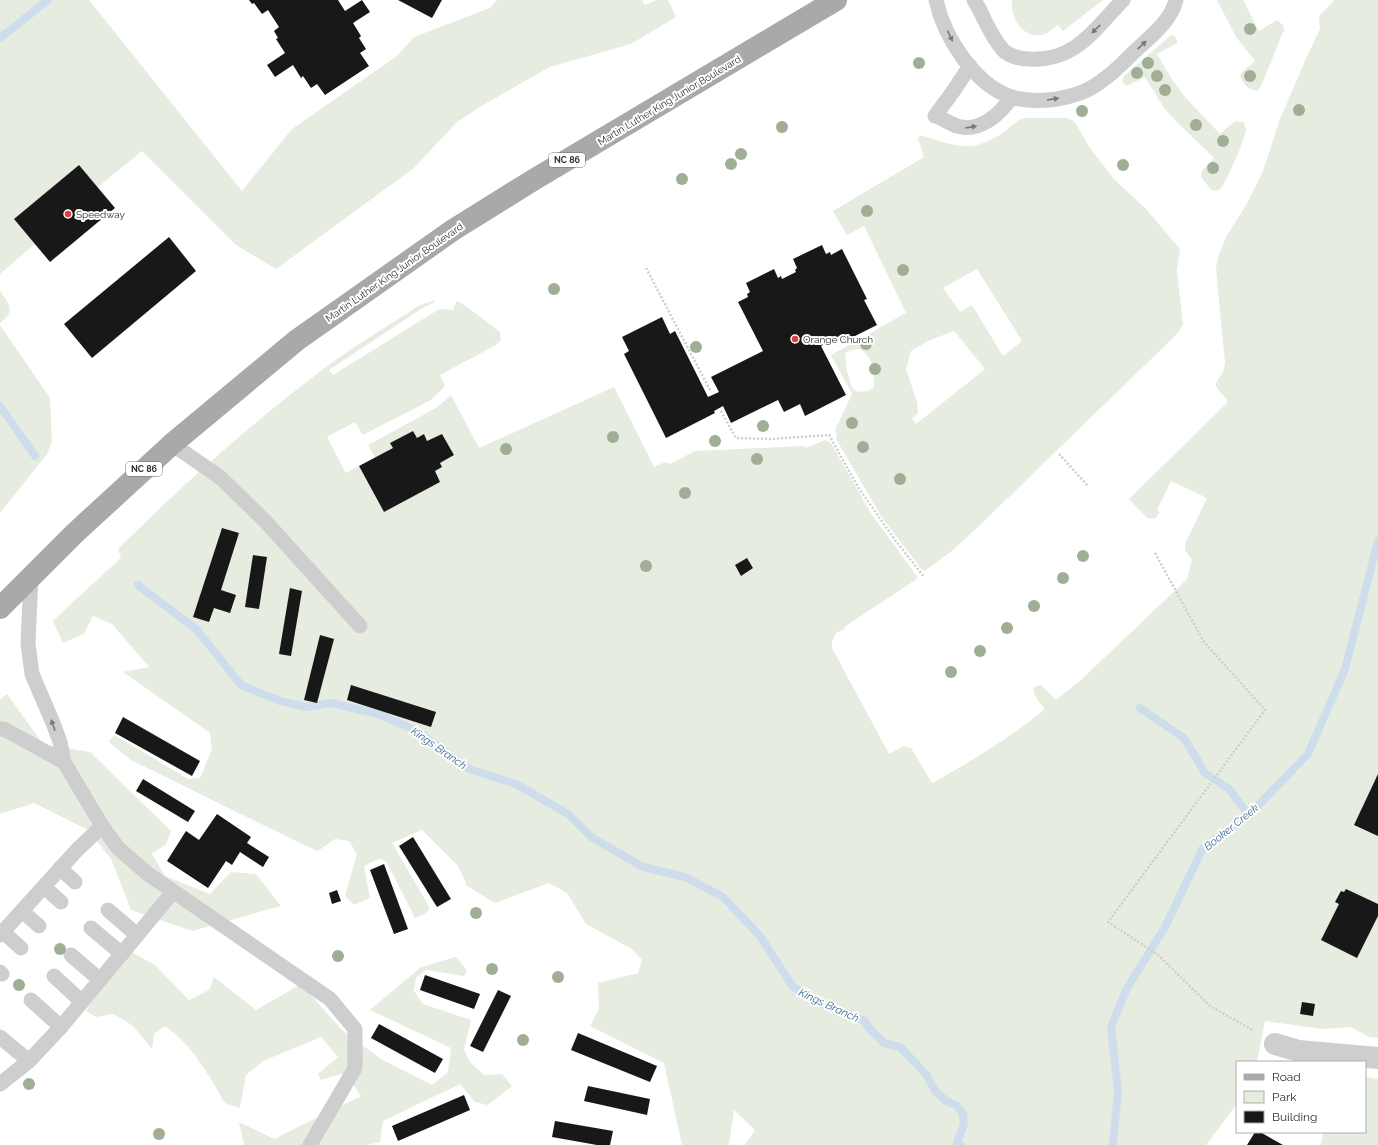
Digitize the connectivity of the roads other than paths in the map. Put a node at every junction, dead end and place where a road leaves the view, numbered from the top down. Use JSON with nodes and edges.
{"nodes":[{"id":1,"x":836,"y":0,"type":"edge"},
{"id":2,"x":936,"y":0,"type":"edge"},
{"id":3,"x":974,"y":0,"type":"edge"},
{"id":4,"x":1123,"y":0,"type":"edge"},
{"id":5,"x":1176,"y":0,"type":"edge"},
{"id":6,"x":970,"y":66,"type":"junction"},
{"id":7,"x":1012,"y":97,"type":"junction"},
{"id":8,"x":172,"y":444,"type":"junction"},
{"id":9,"x":31,"y":577,"type":"junction"},
{"id":10,"x":0,"y":608,"type":"edge"},
{"id":11,"x":360,"y":626,"type":"dead end"},
{"id":12,"x":0,"y":729,"type":"edge"},
{"id":13,"x":64,"y":762,"type":"junction"},
{"id":14,"x":102,"y":826,"type":"junction"},
{"id":15,"x":60,"y":868,"type":"junction"},
{"id":16,"x":75,"y":882,"type":"dead end"},
{"id":17,"x":44,"y":887,"type":"junction"},
{"id":18,"x":173,"y":892,"type":"junction"},
{"id":19,"x":62,"y":902,"type":"dead end"},
{"id":20,"x":108,"y":910,"type":"dead end"},
{"id":21,"x":22,"y":911,"type":"junction"},
{"id":22,"x":39,"y":926,"type":"dead end"},
{"id":23,"x":91,"y":928,"type":"dead end"},
{"id":24,"x":1,"y":934,"type":"edge"},
{"id":25,"x":137,"y":936,"type":"junction"},
{"id":26,"x":21,"y":948,"type":"dead end"},
{"id":27,"x":122,"y":954,"type":"junction"},
{"id":28,"x":71,"y":955,"type":"dead end"},
{"id":29,"x":54,"y":976,"type":"dead end"},
{"id":30,"x":100,"y":980,"type":"junction"},
{"id":31,"x":31,"y":1000,"type":"dead end"},
{"id":32,"x":82,"y":1002,"type":"junction"},
{"id":33,"x":61,"y":1027,"type":"junction"},
{"id":34,"x":0,"y":1037,"type":"edge"},
{"id":35,"x":1275,"y":1044,"type":"road end"},
{"id":36,"x":1378,"y":1058,"type":"edge"},
{"id":37,"x":29,"y":1062,"type":"junction"},
{"id":38,"x":0,"y":1084,"type":"edge"},
{"id":39,"x":310,"y":1145,"type":"edge"}],
"edges":[{"from":1,"to":8,"type":"main road","name":"Martin Luther King Junior Boulevard","number":"NC 86"},
{"from":2,"to":6,"type":"lane","one_way":true},
{"from":4,"to":3,"type":"lane","one_way":true},
{"from":7,"to":5,"type":"lane","one_way":true},
{"from":6,"to":7,"type":"lane"},
{"from":6,"to":7,"type":"lane","one_way":true},
{"from":8,"to":9,"type":"main road","name":"Martin Luther King Junior Boulevard","number":"NC 86"},
{"from":8,"to":11,"type":"lane"},
{"from":9,"to":10,"type":"main road","name":"Martin Luther King Junior Boulevard","number":"NC 86"},
{"from":13,"to":9,"type":"lane","one_way":true},
{"from":12,"to":13,"type":"lane"},
{"from":13,"to":14,"type":"lane"},
{"from":14,"to":15,"type":"lane"},
{"from":14,"to":18,"type":"lane"},
{"from":15,"to":16,"type":"lane"},
{"from":15,"to":17,"type":"lane"},
{"from":17,"to":19,"type":"lane"},
{"from":17,"to":21,"type":"lane"},
{"from":18,"to":25,"type":"lane"},
{"from":18,"to":39,"type":"lane"},
{"from":20,"to":25,"type":"lane"},
{"from":21,"to":22,"type":"lane"},
{"from":21,"to":24,"type":"lane"},
{"from":23,"to":27,"type":"lane"},
{"from":24,"to":26,"type":"lane"},
{"from":25,"to":27,"type":"lane"},
{"from":27,"to":30,"type":"lane"},
{"from":28,"to":30,"type":"lane"},
{"from":29,"to":32,"type":"lane"},
{"from":30,"to":32,"type":"lane"},
{"from":31,"to":33,"type":"lane"},
{"from":32,"to":33,"type":"lane"},
{"from":33,"to":37,"type":"lane"},
{"from":34,"to":37,"type":"lane"},
{"from":35,"to":36,"type":"street"},
{"from":37,"to":38,"type":"lane"}]}
